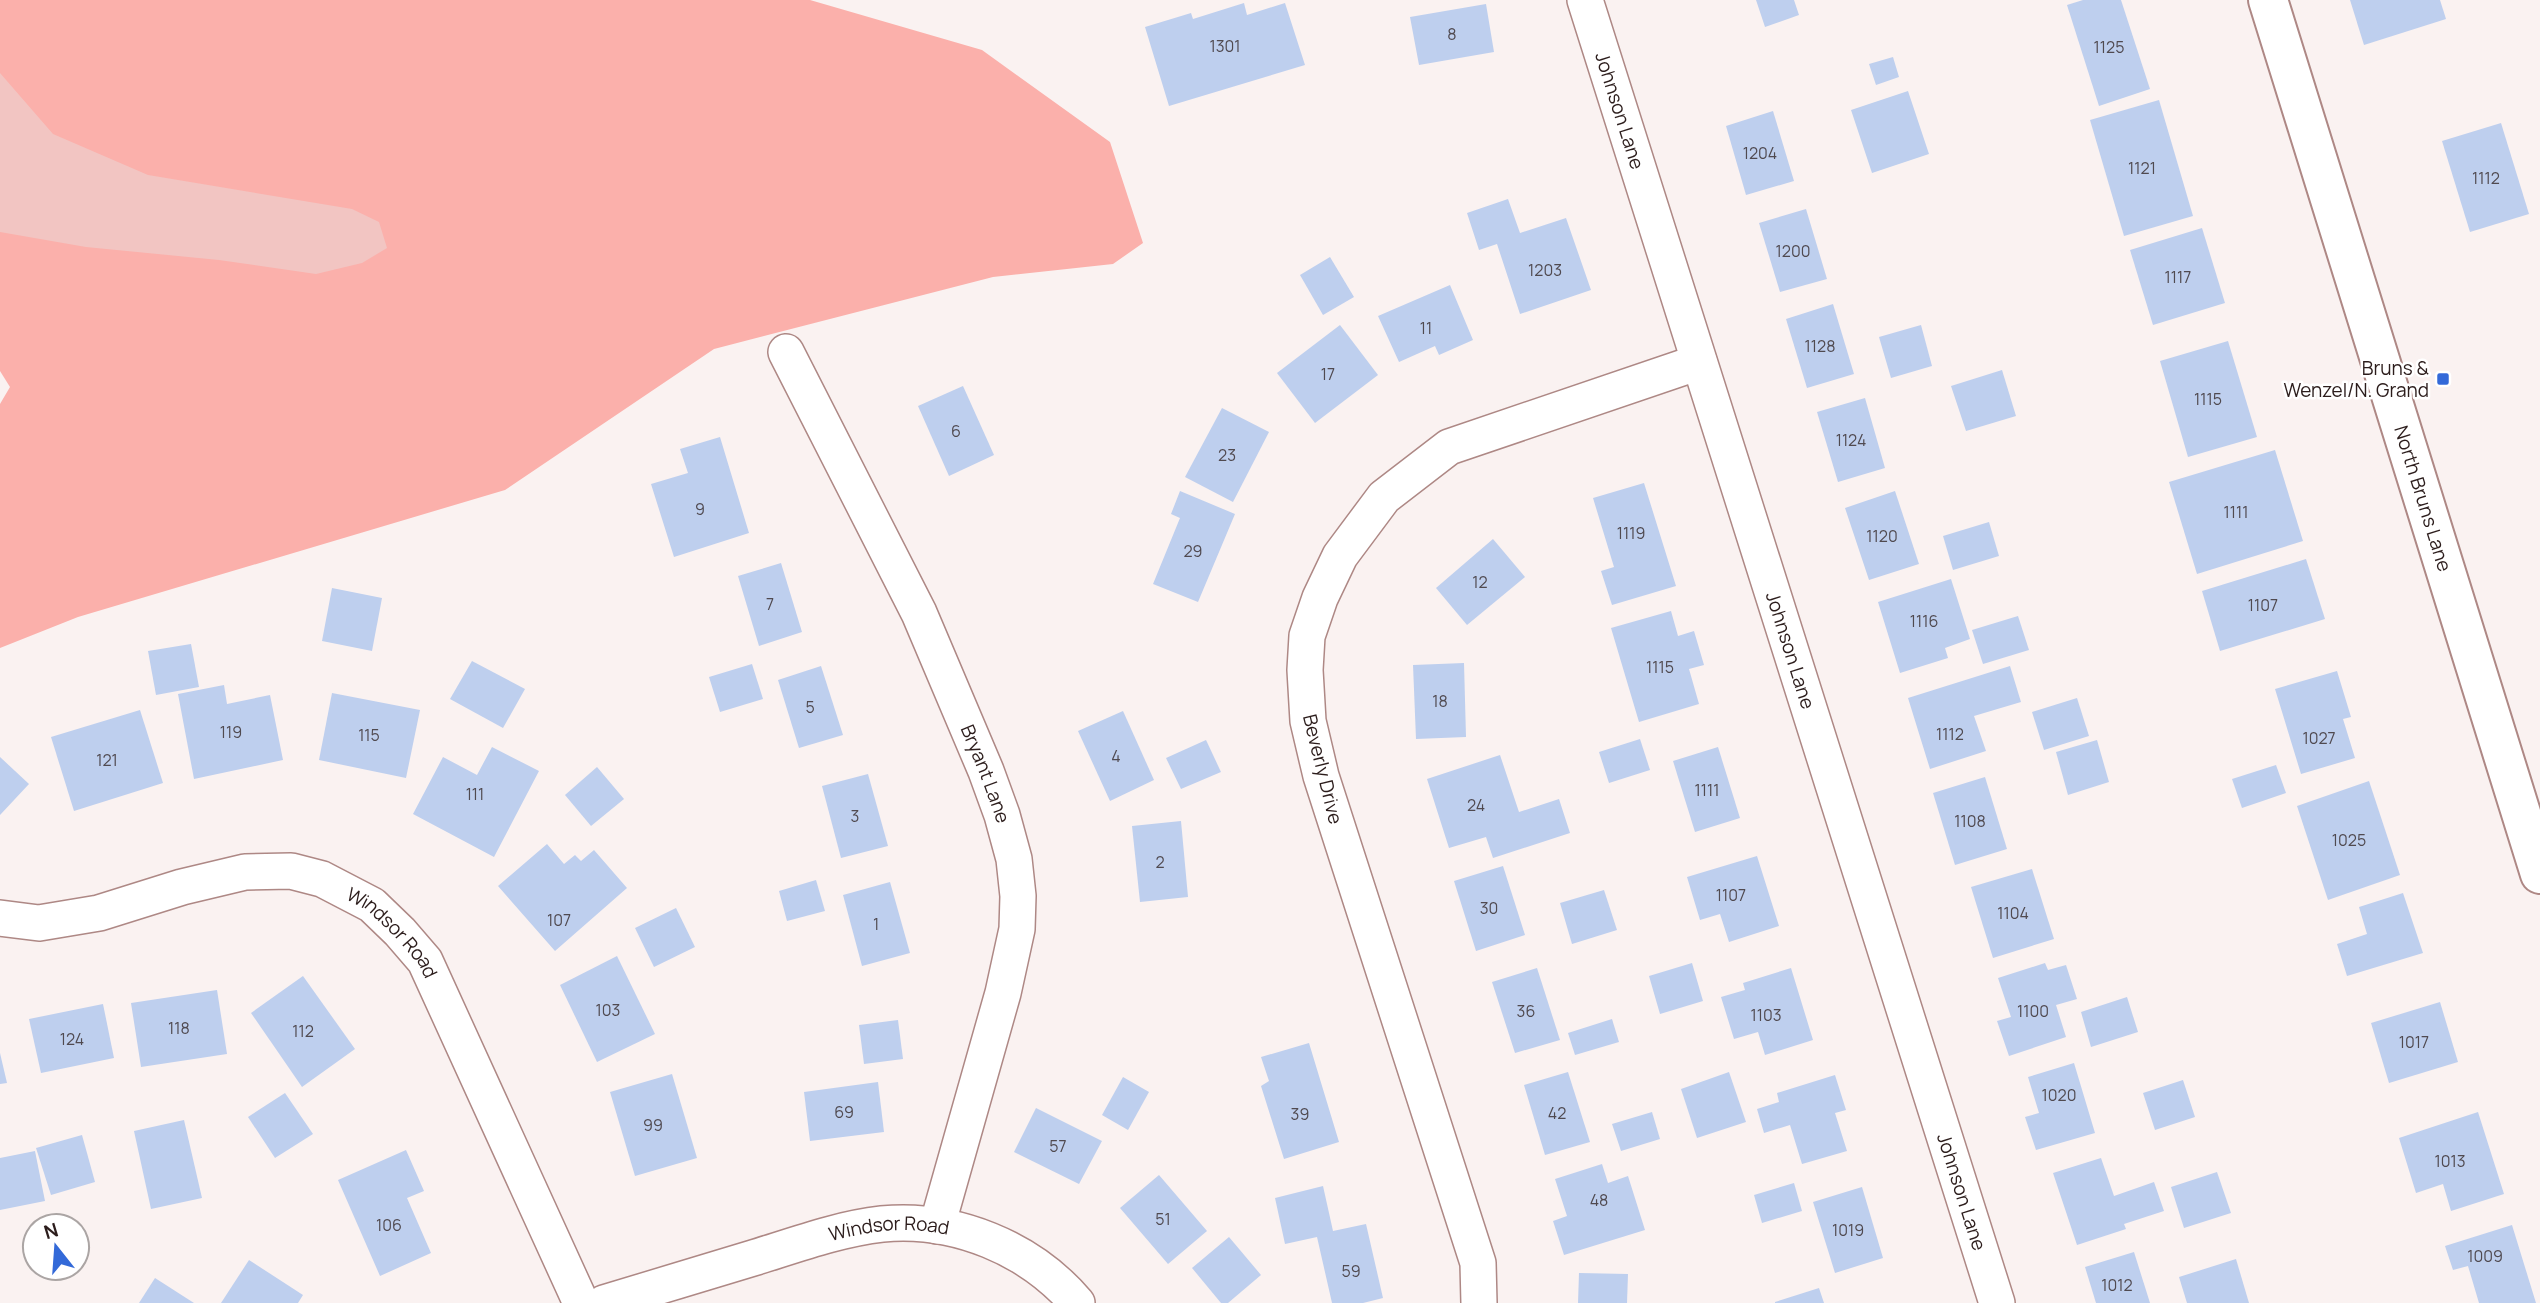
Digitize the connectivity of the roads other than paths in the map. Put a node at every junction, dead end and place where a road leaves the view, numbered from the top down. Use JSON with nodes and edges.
{"nodes":[{"id":1,"x":1585,"y":0,"type":"edge"},
{"id":2,"x":2268,"y":0,"type":"edge"},
{"id":3,"x":786,"y":352,"type":"dead end"},
{"id":4,"x":1699,"y":362,"type":"junction"},
{"id":5,"x":2540,"y":874,"type":"edge"},
{"id":6,"x":0,"y":918,"type":"edge"},
{"id":7,"x":937,"y":1226,"type":"junction"},
{"id":8,"x":581,"y":1303,"type":"edge"},
{"id":9,"x":604,"y":1303,"type":"edge"},
{"id":10,"x":1077,"y":1303,"type":"edge"},
{"id":11,"x":1479,"y":1303,"type":"edge"},
{"id":12,"x":1997,"y":1303,"type":"edge"}],
"edges":[{"from":1,"to":4,"type":"street","name":"Johnson Lane"},
{"from":2,"to":5,"type":"main road","name":"North Bruns Lane"},
{"from":3,"to":7,"type":"street","name":"Bryant Lane"},
{"from":4,"to":11,"type":"street","name":"Beverly Drive"},
{"from":4,"to":12,"type":"street","name":"Johnson Lane"},
{"from":6,"to":8,"type":"street","name":"Windsor Road"},
{"from":7,"to":9,"type":"street","name":"Windsor Road"},
{"from":7,"to":10,"type":"street","name":"Windsor Road"}]}
